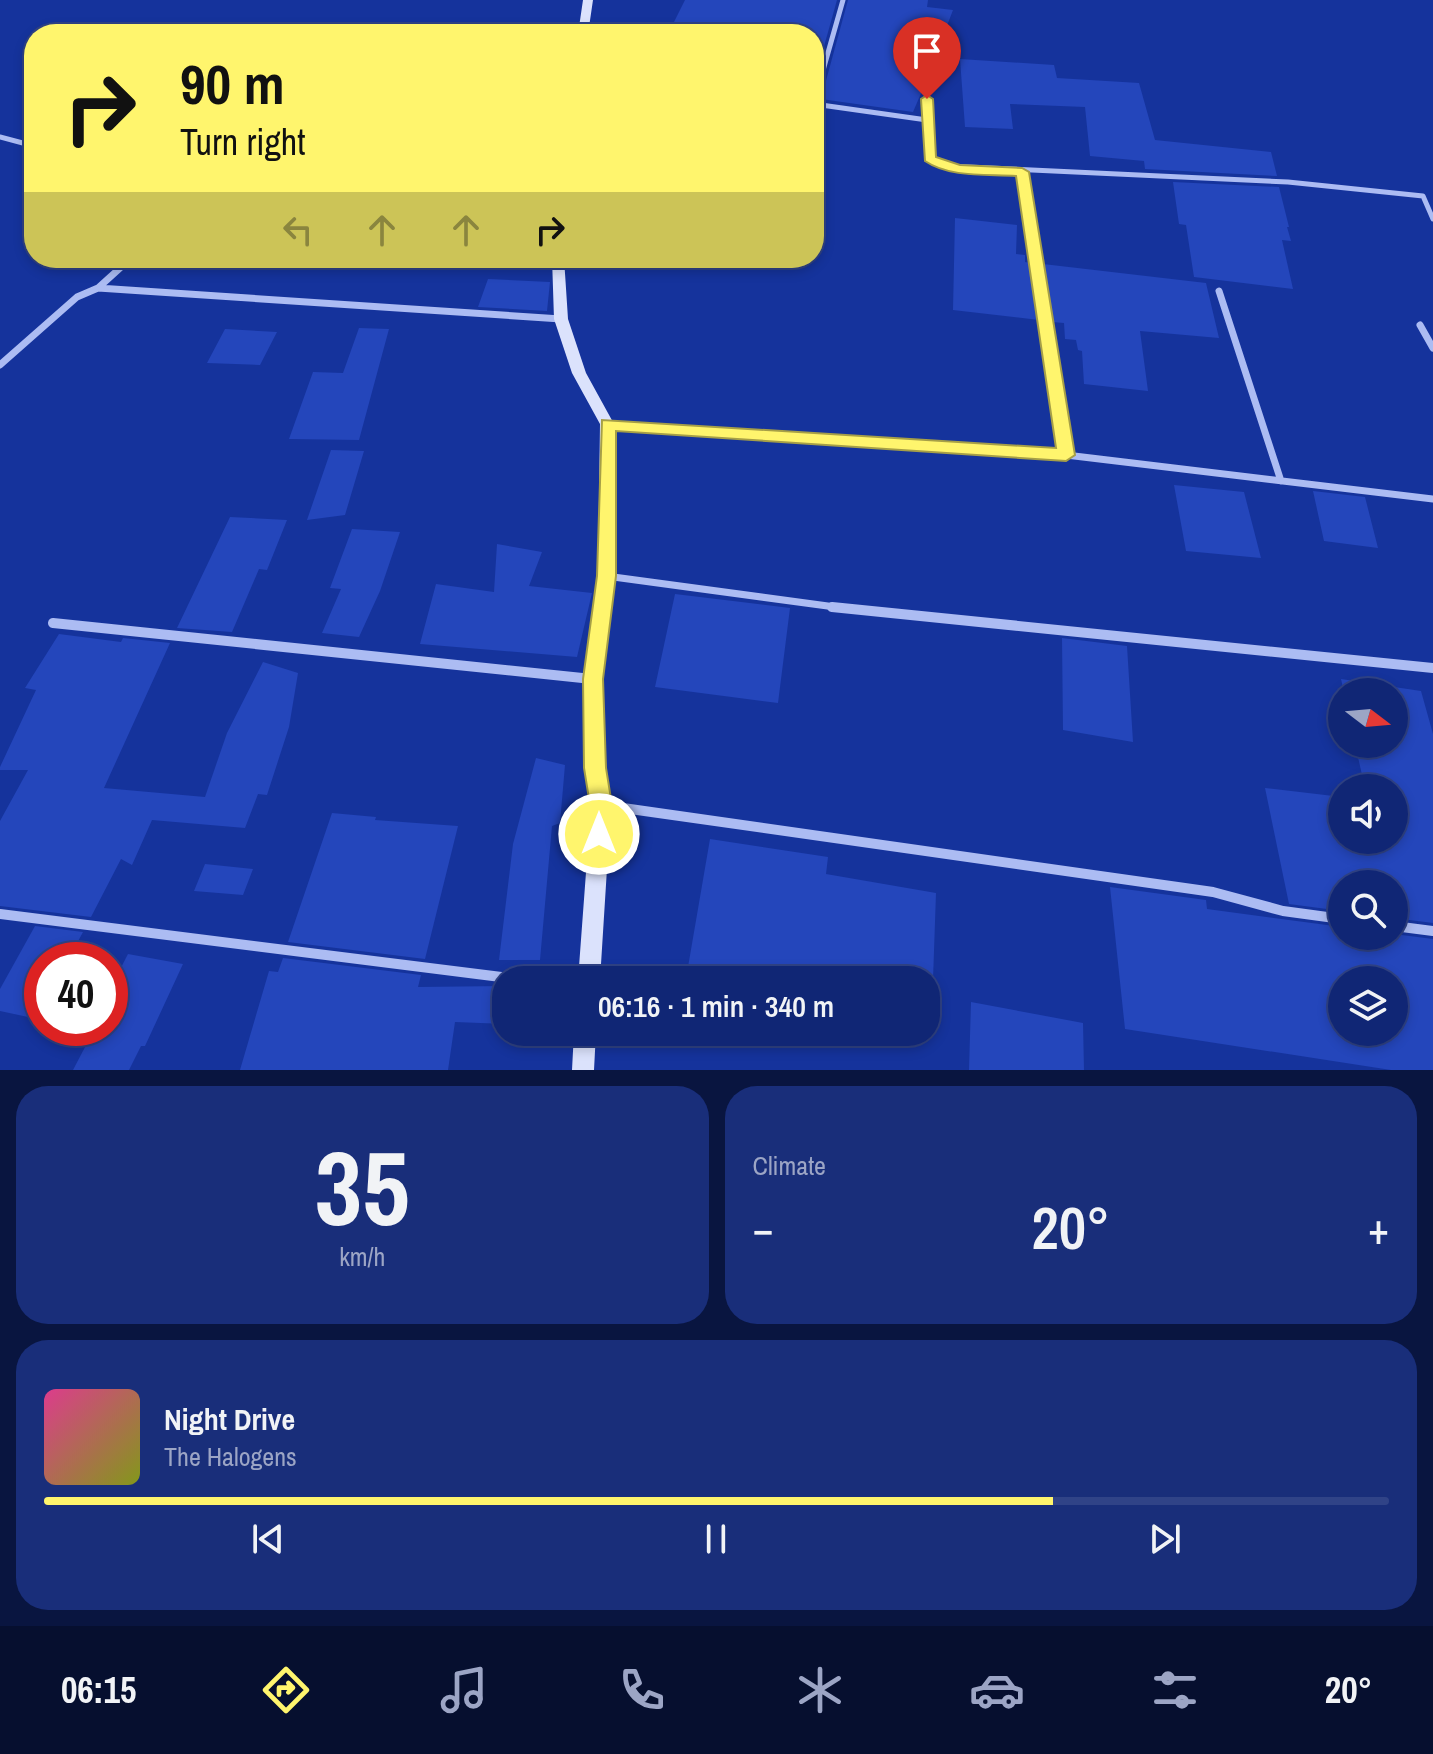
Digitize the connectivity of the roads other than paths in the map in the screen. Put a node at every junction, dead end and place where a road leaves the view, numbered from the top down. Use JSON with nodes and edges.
{"nodes":[{"id":1,"x":588,"y":0,"type":"edge"},
{"id":2,"x":843,"y":0,"type":"edge"},
{"id":3,"x":584,"y":24,"type":"edge"},
{"id":4,"x":824,"y":67,"type":"edge"},
{"id":5,"x":927,"y":78,"type":"dead end"},
{"id":6,"x":824,"y":105,"type":"edge"},
{"id":7,"x":927,"y":120,"type":"junction"},
{"id":8,"x":0,"y":137,"type":"edge"},
{"id":9,"x":24,"y":143,"type":"edge"},
{"id":10,"x":1022,"y":172,"type":"junction"},
{"id":11,"x":1433,"y":219,"type":"edge"},
{"id":12,"x":121,"y":268,"type":"edge"},
{"id":13,"x":557,"y":268,"type":"edge"},
{"id":14,"x":98,"y":288,"type":"junction"},
{"id":15,"x":1219,"y":291,"type":"dead end"},
{"id":16,"x":561,"y":319,"type":"junction"},
{"id":17,"x":1420,"y":325,"type":"dead end"},
{"id":18,"x":1433,"y":348,"type":"edge"},
{"id":19,"x":0,"y":365,"type":"edge"},
{"id":20,"x":607,"y":424,"type":"junction"},
{"id":21,"x":1066,"y":455,"type":"junction"},
{"id":22,"x":1281,"y":481,"type":"junction"},
{"id":23,"x":1433,"y":499,"type":"edge"},
{"id":24,"x":606,"y":576,"type":"junction"},
{"id":25,"x":53,"y":623,"type":"dead end"},
{"id":26,"x":1433,"y":668,"type":"edge"},
{"id":27,"x":593,"y":679,"type":"junction"},
{"id":28,"x":601,"y":805,"type":"junction"},
{"id":29,"x":0,"y":914,"type":"edge"},
{"id":30,"x":1328,"y":917,"type":"edge"},
{"id":31,"x":1408,"y":928,"type":"edge"},
{"id":32,"x":1433,"y":931,"type":"edge"},
{"id":33,"x":590,"y":966,"type":"edge"},
{"id":34,"x":492,"y":976,"type":"edge"},
{"id":35,"x":584,"y":1046,"type":"edge"},
{"id":36,"x":583,"y":1070,"type":"edge"}],
"edges":[{"from":1,"to":3,"type":"street"},
{"from":2,"to":4,"type":"street"},
{"from":5,"to":7,"type":"street"},
{"from":6,"to":7,"type":"street"},
{"from":7,"to":10,"type":"street"},
{"from":8,"to":9,"type":"street"},
{"from":10,"to":11,"type":"street"},
{"from":10,"to":21,"type":"street"},
{"from":12,"to":14,"type":"street"},
{"from":13,"to":16,"type":"street"},
{"from":14,"to":16,"type":"street"},
{"from":14,"to":19,"type":"street"},
{"from":15,"to":22,"type":"street"},
{"from":16,"to":20,"type":"street"},
{"from":17,"to":18,"type":"street"},
{"from":20,"to":21,"type":"street"},
{"from":20,"to":24,"type":"street"},
{"from":21,"to":22,"type":"street"},
{"from":22,"to":23,"type":"street"},
{"from":24,"to":26,"type":"street"},
{"from":24,"to":27,"type":"street"},
{"from":25,"to":27,"type":"street"},
{"from":27,"to":28,"type":"street"},
{"from":28,"to":30,"type":"street"},
{"from":28,"to":33,"type":"street"},
{"from":29,"to":34,"type":"street"},
{"from":31,"to":32,"type":"street"},
{"from":35,"to":36,"type":"street"}]}
